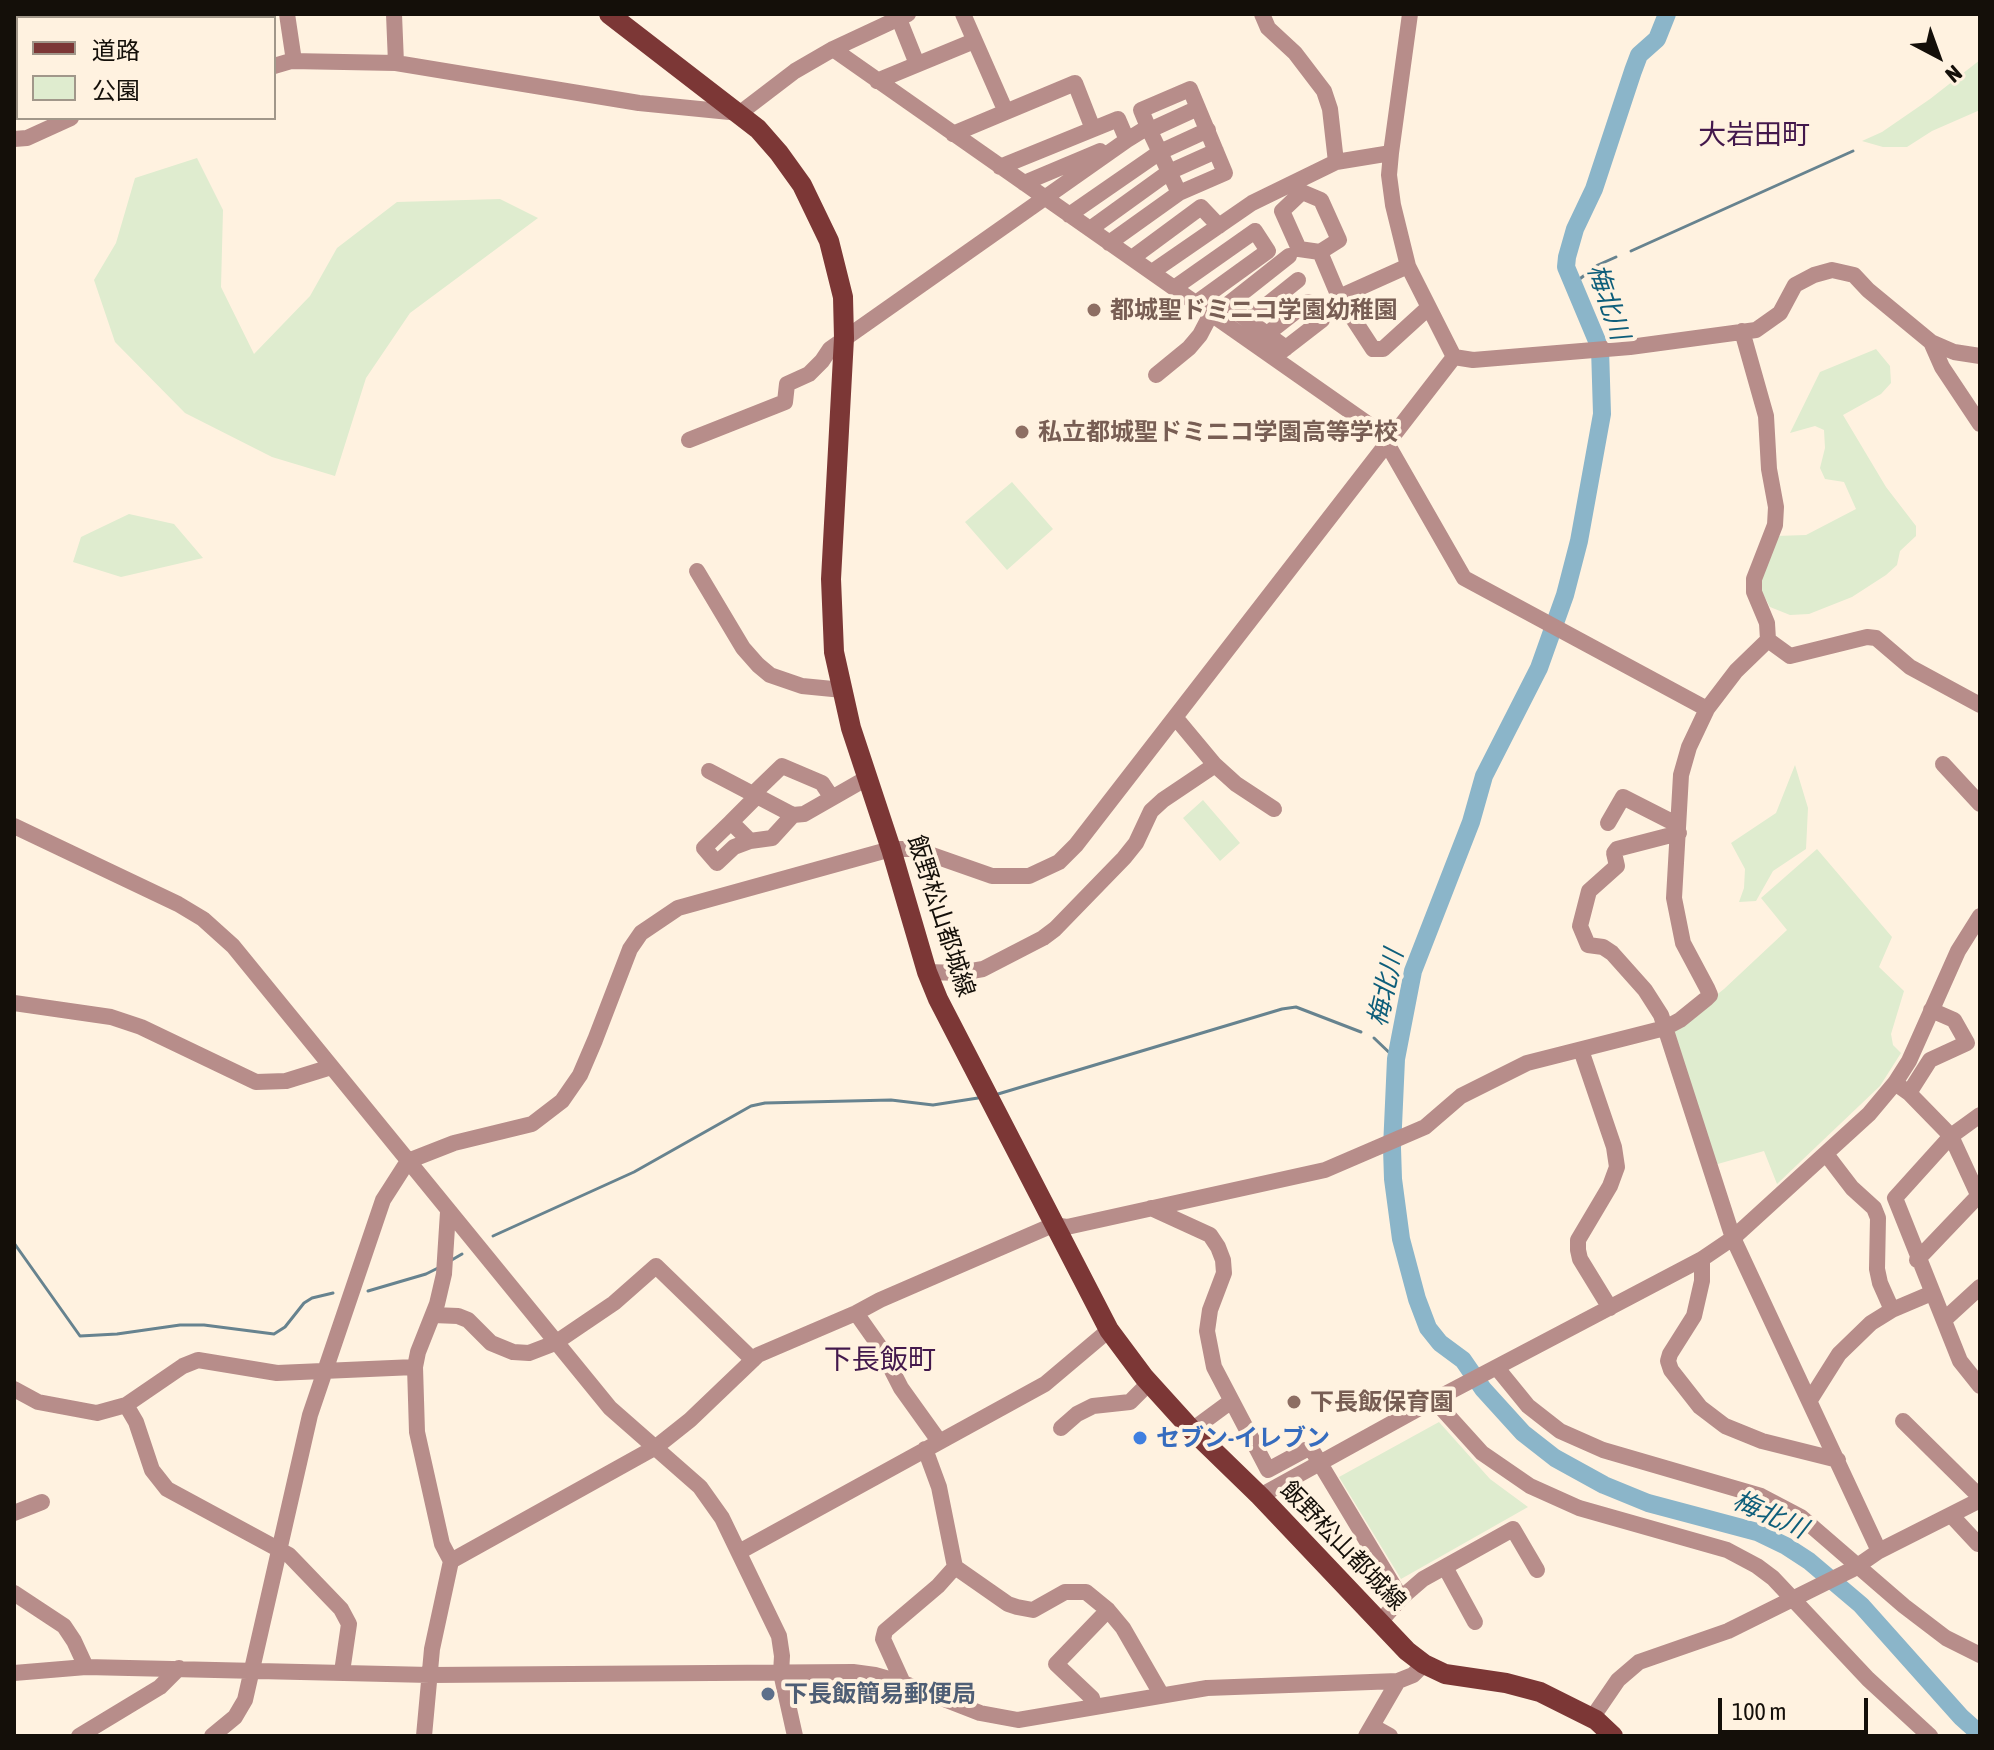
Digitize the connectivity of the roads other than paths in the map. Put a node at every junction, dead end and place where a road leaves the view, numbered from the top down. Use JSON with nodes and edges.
{"nodes":[{"id":1,"x":287,"y":14,"type":"edge"},
{"id":2,"x":394,"y":14,"type":"edge"},
{"id":3,"x":609,"y":14,"type":"edge"},
{"id":4,"x":924,"y":14,"type":"edge"},
{"id":5,"x":963,"y":14,"type":"edge"},
{"id":6,"x":1410,"y":14,"type":"edge"},
{"id":7,"x":1264,"y":15,"type":"edge"},
{"id":8,"x":904,"y":19,"type":"edge"},
{"id":9,"x":974,"y":41,"type":"junction"},
{"id":10,"x":853,"y":47,"type":"dead end"},
{"id":11,"x":833,"y":49,"type":"junction"},
{"id":12,"x":294,"y":61,"type":"junction"},
{"id":13,"x":396,"y":63,"type":"junction"},
{"id":14,"x":917,"y":64,"type":"junction"},
{"id":15,"x":276,"y":66,"type":"edge"},
{"id":16,"x":877,"y":81,"type":"junction"},
{"id":17,"x":1006,"y":112,"type":"junction"},
{"id":18,"x":740,"y":113,"type":"junction"},
{"id":19,"x":67,"y":120,"type":"edge"},
{"id":20,"x":1093,"y":129,"type":"junction"},
{"id":21,"x":1149,"y":129,"type":"junction"},
{"id":22,"x":1208,"y":130,"type":"junction"},
{"id":23,"x":953,"y":134,"type":"junction"},
{"id":24,"x":14,"y":139,"type":"edge"},
{"id":25,"x":1127,"y":140,"type":"junction"},
{"id":26,"x":1216,"y":151,"type":"junction"},
{"id":27,"x":1160,"y":152,"type":"junction"},
{"id":28,"x":1391,"y":153,"type":"junction"},
{"id":29,"x":1336,"y":162,"type":"junction"},
{"id":30,"x":1000,"y":167,"type":"junction"},
{"id":31,"x":1169,"y":172,"type":"junction"},
{"id":32,"x":1024,"y":183,"type":"junction"},
{"id":33,"x":1181,"y":192,"type":"junction"},
{"id":34,"x":1046,"y":199,"type":"junction"},
{"id":35,"x":1201,"y":207,"type":"junction"},
{"id":36,"x":1069,"y":215,"type":"junction"},
{"id":37,"x":1219,"y":226,"type":"junction"},
{"id":38,"x":1090,"y":229,"type":"junction"},
{"id":39,"x":1109,"y":243,"type":"junction"},
{"id":40,"x":1320,"y":252,"type":"dead end"},
{"id":41,"x":1289,"y":256,"type":"dead end"},
{"id":42,"x":1132,"y":258,"type":"junction"},
{"id":43,"x":1408,"y":266,"type":"junction"},
{"id":44,"x":1152,"y":272,"type":"junction"},
{"id":45,"x":1298,"y":280,"type":"dead end"},
{"id":46,"x":1174,"y":288,"type":"junction"},
{"id":47,"x":1339,"y":297,"type":"junction"},
{"id":48,"x":1308,"y":302,"type":"dead end"},
{"id":49,"x":1196,"y":303,"type":"junction"},
{"id":50,"x":1428,"y":308,"type":"junction"},
{"id":51,"x":1211,"y":314,"type":"junction"},
{"id":52,"x":1248,"y":320,"type":"junction"},
{"id":53,"x":1322,"y":320,"type":"dead end"},
{"id":54,"x":1742,"y":331,"type":"junction"},
{"id":55,"x":1267,"y":334,"type":"junction"},
{"id":56,"x":844,"y":338,"type":"junction"},
{"id":57,"x":1931,"y":342,"type":"junction"},
{"id":58,"x":1280,"y":353,"type":"junction"},
{"id":59,"x":1980,"y":356,"type":"edge"},
{"id":60,"x":1454,"y":357,"type":"junction"},
{"id":61,"x":1156,"y":375,"type":"dead end"},
{"id":62,"x":1980,"y":424,"type":"edge"},
{"id":63,"x":689,"y":440,"type":"dead end"},
{"id":64,"x":1387,"y":442,"type":"junction"},
{"id":65,"x":697,"y":571,"type":"dead end"},
{"id":66,"x":1768,"y":640,"type":"junction"},
{"id":67,"x":843,"y":690,"type":"junction"},
{"id":68,"x":1980,"y":705,"type":"edge"},
{"id":69,"x":1707,"y":709,"type":"junction"},
{"id":70,"x":1175,"y":717,"type":"junction"},
{"id":71,"x":1943,"y":764,"type":"dead end"},
{"id":72,"x":1215,"y":765,"type":"junction"},
{"id":73,"x":709,"y":771,"type":"dead end"},
{"id":74,"x":867,"y":778,"type":"junction"},
{"id":75,"x":755,"y":795,"type":"junction"},
{"id":76,"x":832,"y":798,"type":"junction"},
{"id":77,"x":1980,"y":804,"type":"edge"},
{"id":78,"x":1274,"y":809,"type":"dead end"},
{"id":79,"x":793,"y":815,"type":"junction"},
{"id":80,"x":731,"y":822,"type":"junction"},
{"id":81,"x":1608,"y":823,"type":"dead end"},
{"id":82,"x":14,"y":826,"type":"edge"},
{"id":83,"x":1678,"y":829,"type":"junction"},
{"id":84,"x":750,"y":841,"type":"junction"},
{"id":85,"x":891,"y":849,"type":"junction"},
{"id":86,"x":1980,"y":916,"type":"edge"},
{"id":87,"x":927,"y":972,"type":"junction"},
{"id":88,"x":14,"y":1003,"type":"edge"},
{"id":89,"x":1931,"y":1010,"type":"junction"},
{"id":90,"x":1665,"y":1028,"type":"junction"},
{"id":91,"x":1967,"y":1043,"type":"junction"},
{"id":92,"x":1581,"y":1050,"type":"junction"},
{"id":93,"x":1980,"y":1056,"type":"edge"},
{"id":94,"x":331,"y":1067,"type":"junction"},
{"id":95,"x":1895,"y":1083,"type":"junction"},
{"id":96,"x":1909,"y":1093,"type":"junction"},
{"id":97,"x":1980,"y":1115,"type":"edge"},
{"id":98,"x":1951,"y":1136,"type":"junction"},
{"id":99,"x":1826,"y":1154,"type":"junction"},
{"id":100,"x":408,"y":1161,"type":"junction"},
{"id":101,"x":1979,"y":1196,"type":"edge"},
{"id":102,"x":1151,"y":1208,"type":"junction"},
{"id":103,"x":448,"y":1212,"type":"junction"},
{"id":104,"x":1053,"y":1225,"type":"junction"},
{"id":105,"x":1733,"y":1238,"type":"junction"},
{"id":106,"x":1702,"y":1259,"type":"junction"},
{"id":107,"x":1917,"y":1260,"type":"junction"},
{"id":108,"x":1980,"y":1287,"type":"edge"},
{"id":109,"x":1932,"y":1293,"type":"junction"},
{"id":110,"x":1610,"y":1308,"type":"junction"},
{"id":111,"x":1892,"y":1310,"type":"junction"},
{"id":112,"x":856,"y":1313,"type":"junction"},
{"id":113,"x":433,"y":1315,"type":"junction"},
{"id":114,"x":1944,"y":1320,"type":"junction"},
{"id":115,"x":1109,"y":1330,"type":"junction"},
{"id":116,"x":555,"y":1343,"type":"junction"},
{"id":117,"x":753,"y":1360,"type":"junction"},
{"id":118,"x":415,"y":1367,"type":"junction"},
{"id":119,"x":1495,"y":1369,"type":"junction"},
{"id":120,"x":325,"y":1371,"type":"junction"},
{"id":121,"x":1977,"y":1378,"type":"edge"},
{"id":122,"x":1149,"y":1383,"type":"junction"},
{"id":123,"x":14,"y":1389,"type":"edge"},
{"id":124,"x":1434,"y":1400,"type":"junction"},
{"id":125,"x":1810,"y":1400,"type":"junction"},
{"id":126,"x":1230,"y":1402,"type":"junction"},
{"id":127,"x":126,"y":1405,"type":"junction"},
{"id":128,"x":1903,"y":1421,"type":"dead end"},
{"id":129,"x":1061,"y":1428,"type":"dead end"},
{"id":130,"x":1192,"y":1430,"type":"junction"},
{"id":131,"x":932,"y":1445,"type":"junction"},
{"id":132,"x":656,"y":1447,"type":"junction"},
{"id":133,"x":1838,"y":1460,"type":"junction"},
{"id":134,"x":1320,"y":1464,"type":"junction"},
{"id":135,"x":1260,"y":1496,"type":"junction"},
{"id":136,"x":1980,"y":1499,"type":"edge"},
{"id":137,"x":42,"y":1502,"type":"dead end"},
{"id":138,"x":14,"y":1513,"type":"edge"},
{"id":139,"x":1951,"y":1515,"type":"junction"},
{"id":140,"x":1978,"y":1544,"type":"dead end"},
{"id":141,"x":279,"y":1549,"type":"junction"},
{"id":142,"x":1879,"y":1551,"type":"junction"},
{"id":143,"x":739,"y":1552,"type":"junction"},
{"id":144,"x":451,"y":1561,"type":"junction"},
{"id":145,"x":955,"y":1567,"type":"junction"},
{"id":146,"x":1445,"y":1567,"type":"junction"},
{"id":147,"x":1855,"y":1568,"type":"junction"},
{"id":148,"x":1537,"y":1570,"type":"dead end"},
{"id":149,"x":14,"y":1593,"type":"edge"},
{"id":150,"x":1401,"y":1598,"type":"junction"},
{"id":151,"x":1795,"y":1598,"type":"junction"},
{"id":152,"x":1108,"y":1610,"type":"junction"},
{"id":153,"x":1380,"y":1622,"type":"junction"},
{"id":154,"x":1475,"y":1622,"type":"dead end"},
{"id":155,"x":1980,"y":1655,"type":"edge"},
{"id":156,"x":1424,"y":1664,"type":"junction"},
{"id":157,"x":86,"y":1667,"type":"junction"},
{"id":158,"x":179,"y":1668,"type":"junction"},
{"id":159,"x":253,"y":1668,"type":"junction"},
{"id":160,"x":342,"y":1672,"type":"junction"},
{"id":161,"x":14,"y":1673,"type":"edge"},
{"id":162,"x":781,"y":1673,"type":"junction"},
{"id":163,"x":430,"y":1675,"type":"junction"},
{"id":164,"x":1398,"y":1681,"type":"junction"},
{"id":165,"x":903,"y":1683,"type":"junction"},
{"id":166,"x":1161,"y":1694,"type":"junction"},
{"id":167,"x":1094,"y":1707,"type":"junction"},
{"id":168,"x":1592,"y":1718,"type":"junction"},
{"id":169,"x":1369,"y":1731,"type":"edge"},
{"id":170,"x":79,"y":1736,"type":"edge"},
{"id":171,"x":212,"y":1736,"type":"edge"},
{"id":172,"x":424,"y":1736,"type":"edge"},
{"id":173,"x":795,"y":1736,"type":"edge"},
{"id":174,"x":1390,"y":1736,"type":"edge"},
{"id":175,"x":1613,"y":1736,"type":"edge"},
{"id":176,"x":1930,"y":1736,"type":"edge"}],
"edges":[{"from":1,"to":12,"type":"street"},
{"from":2,"to":13,"type":"street"},
{"from":3,"to":18,"type":"main road","name":"飯野松山都城線"},
{"from":4,"to":8,"type":"street"},
{"from":5,"to":9,"type":"street"},
{"from":6,"to":28,"type":"street"},
{"from":7,"to":29,"type":"street"},
{"from":8,"to":10,"type":"street"},
{"from":8,"to":11,"type":"street"},
{"from":8,"to":14,"type":"street"},
{"from":9,"to":14,"type":"street"},
{"from":9,"to":17,"type":"street"},
{"from":11,"to":16,"type":"street"},
{"from":11,"to":18,"type":"street"},
{"from":12,"to":13,"type":"street"},
{"from":12,"to":15,"type":"street"},
{"from":13,"to":18,"type":"street"},
{"from":14,"to":16,"type":"street"},
{"from":16,"to":23,"type":"street"},
{"from":17,"to":20,"type":"street"},
{"from":17,"to":23,"type":"street"},
{"from":18,"to":56,"type":"main road","name":"飯野松山都城線"},
{"from":19,"to":24,"type":"street"},
{"from":20,"to":25,"type":"street"},
{"from":20,"to":30,"type":"street"},
{"from":21,"to":22,"type":"street"},
{"from":21,"to":25,"type":"street"},
{"from":21,"to":27,"type":"street"},
{"from":22,"to":26,"type":"street"},
{"from":22,"to":27,"type":"street"},
{"from":23,"to":30,"type":"street"},
{"from":25,"to":32,"type":"street"},
{"from":25,"to":34,"type":"street"},
{"from":26,"to":31,"type":"street"},
{"from":26,"to":33,"type":"street"},
{"from":27,"to":31,"type":"street"},
{"from":27,"to":36,"type":"street"},
{"from":28,"to":29,"type":"street"},
{"from":28,"to":43,"type":"street"},
{"from":29,"to":37,"type":"street"},
{"from":30,"to":32,"type":"street"},
{"from":31,"to":33,"type":"street"},
{"from":31,"to":38,"type":"street"},
{"from":32,"to":34,"type":"street"},
{"from":33,"to":35,"type":"street"},
{"from":33,"to":39,"type":"street"},
{"from":34,"to":36,"type":"street"},
{"from":34,"to":56,"type":"street"},
{"from":35,"to":37,"type":"street"},
{"from":35,"to":42,"type":"street"},
{"from":36,"to":38,"type":"street"},
{"from":37,"to":44,"type":"street"},
{"from":38,"to":39,"type":"street"},
{"from":39,"to":42,"type":"street"},
{"from":40,"to":47,"type":"street"},
{"from":41,"to":52,"type":"street"},
{"from":42,"to":44,"type":"street"},
{"from":43,"to":47,"type":"street"},
{"from":43,"to":50,"type":"street"},
{"from":44,"to":46,"type":"street"},
{"from":45,"to":52,"type":"street"},
{"from":46,"to":49,"type":"street"},
{"from":46,"to":49,"type":"street"},
{"from":47,"to":50,"type":"street"},
{"from":48,"to":55,"type":"street"},
{"from":49,"to":51,"type":"street"},
{"from":50,"to":60,"type":"street"},
{"from":51,"to":58,"type":"street"},
{"from":51,"to":61,"type":"street"},
{"from":52,"to":55,"type":"street"},
{"from":53,"to":58,"type":"street"},
{"from":54,"to":57,"type":"street"},
{"from":54,"to":60,"type":"street"},
{"from":54,"to":66,"type":"street"},
{"from":55,"to":58,"type":"street"},
{"from":56,"to":63,"type":"street"},
{"from":56,"to":67,"type":"main road","name":"飯野松山都城線"},
{"from":57,"to":59,"type":"street"},
{"from":57,"to":62,"type":"street"},
{"from":58,"to":64,"type":"street"},
{"from":60,"to":64,"type":"street"},
{"from":64,"to":69,"type":"street"},
{"from":64,"to":70,"type":"street"},
{"from":65,"to":67,"type":"street"},
{"from":66,"to":68,"type":"street"},
{"from":66,"to":69,"type":"street"},
{"from":67,"to":74,"type":"main road","name":"飯野松山都城線"},
{"from":69,"to":83,"type":"street"},
{"from":70,"to":72,"type":"street"},
{"from":70,"to":85,"type":"street"},
{"from":71,"to":77,"type":"street"},
{"from":72,"to":78,"type":"street"},
{"from":72,"to":87,"type":"street"},
{"from":73,"to":75,"type":"street"},
{"from":74,"to":76,"type":"street"},
{"from":74,"to":85,"type":"main road","name":"飯野松山都城線"},
{"from":75,"to":76,"type":"street"},
{"from":75,"to":79,"type":"street"},
{"from":75,"to":80,"type":"street"},
{"from":76,"to":79,"type":"street"},
{"from":79,"to":84,"type":"street"},
{"from":80,"to":84,"type":"street"},
{"from":80,"to":84,"type":"street"},
{"from":81,"to":83,"type":"street"},
{"from":82,"to":94,"type":"street"},
{"from":83,"to":90,"type":"street"},
{"from":83,"to":90,"type":"street"},
{"from":85,"to":87,"type":"main road","name":"飯野松山都城線"},
{"from":85,"to":100,"type":"street"},
{"from":86,"to":89,"type":"street"},
{"from":87,"to":104,"type":"main road","name":"飯野松山都城線"},
{"from":88,"to":94,"type":"street"},
{"from":89,"to":91,"type":"street"},
{"from":89,"to":95,"type":"street"},
{"from":90,"to":92,"type":"street"},
{"from":90,"to":105,"type":"street"},
{"from":91,"to":93,"type":"street"},
{"from":91,"to":96,"type":"street"},
{"from":92,"to":102,"type":"street"},
{"from":92,"to":110,"type":"street"},
{"from":94,"to":100,"type":"street"},
{"from":95,"to":96,"type":"street"},
{"from":95,"to":99,"type":"street"},
{"from":96,"to":98,"type":"street"},
{"from":97,"to":98,"type":"street"},
{"from":98,"to":101,"type":"street"},
{"from":98,"to":107,"type":"street"},
{"from":99,"to":105,"type":"street"},
{"from":99,"to":111,"type":"street"},
{"from":100,"to":103,"type":"street"},
{"from":100,"to":120,"type":"street"},
{"from":101,"to":107,"type":"street"},
{"from":102,"to":104,"type":"street"},
{"from":102,"to":126,"type":"street"},
{"from":103,"to":113,"type":"street"},
{"from":103,"to":116,"type":"street"},
{"from":104,"to":112,"type":"street"},
{"from":104,"to":115,"type":"main road","name":"飯野松山都城線"},
{"from":105,"to":106,"type":"street"},
{"from":105,"to":125,"type":"street"},
{"from":106,"to":110,"type":"street"},
{"from":106,"to":133,"type":"street"},
{"from":107,"to":109,"type":"street"},
{"from":108,"to":114,"type":"street"},
{"from":109,"to":111,"type":"street"},
{"from":109,"to":114,"type":"street"},
{"from":110,"to":119,"type":"street"},
{"from":111,"to":125,"type":"street"},
{"from":112,"to":117,"type":"street"},
{"from":112,"to":131,"type":"street"},
{"from":113,"to":116,"type":"street"},
{"from":113,"to":118,"type":"street"},
{"from":114,"to":121,"type":"street"},
{"from":115,"to":122,"type":"main road","name":"飯野松山都城線"},
{"from":115,"to":131,"type":"street"},
{"from":116,"to":117,"type":"street"},
{"from":116,"to":132,"type":"street"},
{"from":117,"to":132,"type":"street"},
{"from":118,"to":120,"type":"street"},
{"from":118,"to":144,"type":"street"},
{"from":119,"to":124,"type":"street"},
{"from":119,"to":147,"type":"street"},
{"from":120,"to":127,"type":"street"},
{"from":120,"to":141,"type":"street"},
{"from":122,"to":129,"type":"street"},
{"from":122,"to":130,"type":"main road","name":"飯野松山都城線"},
{"from":123,"to":127,"type":"street"},
{"from":124,"to":134,"type":"street"},
{"from":124,"to":151,"type":"street"},
{"from":125,"to":133,"type":"street"},
{"from":126,"to":130,"type":"street"},
{"from":126,"to":134,"type":"street"},
{"from":127,"to":141,"type":"street"},
{"from":128,"to":136,"type":"street"},
{"from":130,"to":135,"type":"main road","name":"飯野松山都城線"},
{"from":131,"to":143,"type":"street"},
{"from":131,"to":145,"type":"street"},
{"from":132,"to":143,"type":"street"},
{"from":132,"to":144,"type":"street"},
{"from":133,"to":142,"type":"street"},
{"from":134,"to":135,"type":"street"},
{"from":134,"to":150,"type":"street"},
{"from":135,"to":153,"type":"main road","name":"飯野松山都城線"},
{"from":136,"to":139,"type":"street"},
{"from":137,"to":138,"type":"street"},
{"from":139,"to":140,"type":"street"},
{"from":139,"to":142,"type":"street"},
{"from":141,"to":159,"type":"street"},
{"from":141,"to":160,"type":"street"},
{"from":142,"to":147,"type":"street"},
{"from":143,"to":162,"type":"street"},
{"from":144,"to":163,"type":"street"},
{"from":145,"to":152,"type":"street"},
{"from":145,"to":165,"type":"street"},
{"from":146,"to":148,"type":"street"},
{"from":146,"to":150,"type":"street"},
{"from":146,"to":154,"type":"street"},
{"from":147,"to":151,"type":"street"},
{"from":147,"to":155,"type":"street"},
{"from":149,"to":157,"type":"street"},
{"from":150,"to":153,"type":"street"},
{"from":151,"to":168,"type":"street"},
{"from":151,"to":176,"type":"street"},
{"from":152,"to":166,"type":"street"},
{"from":152,"to":167,"type":"street"},
{"from":153,"to":156,"type":"main road","name":"飯野松山都城線"},
{"from":156,"to":164,"type":"street"},
{"from":156,"to":168,"type":"main road","name":"飯野松山都城線"},
{"from":157,"to":158,"type":"street"},
{"from":157,"to":161,"type":"street"},
{"from":158,"to":159,"type":"street"},
{"from":158,"to":170,"type":"street"},
{"from":159,"to":160,"type":"street"},
{"from":159,"to":171,"type":"street"},
{"from":160,"to":163,"type":"street"},
{"from":162,"to":163,"type":"street"},
{"from":162,"to":165,"type":"street"},
{"from":162,"to":173,"type":"street"},
{"from":163,"to":172,"type":"street"},
{"from":164,"to":166,"type":"street"},
{"from":164,"to":169,"type":"street"},
{"from":165,"to":167,"type":"street"},
{"from":166,"to":167,"type":"street"},
{"from":168,"to":175,"type":"main road","name":"飯野松山都城線"},
{"from":169,"to":174,"type":"street"}]}
